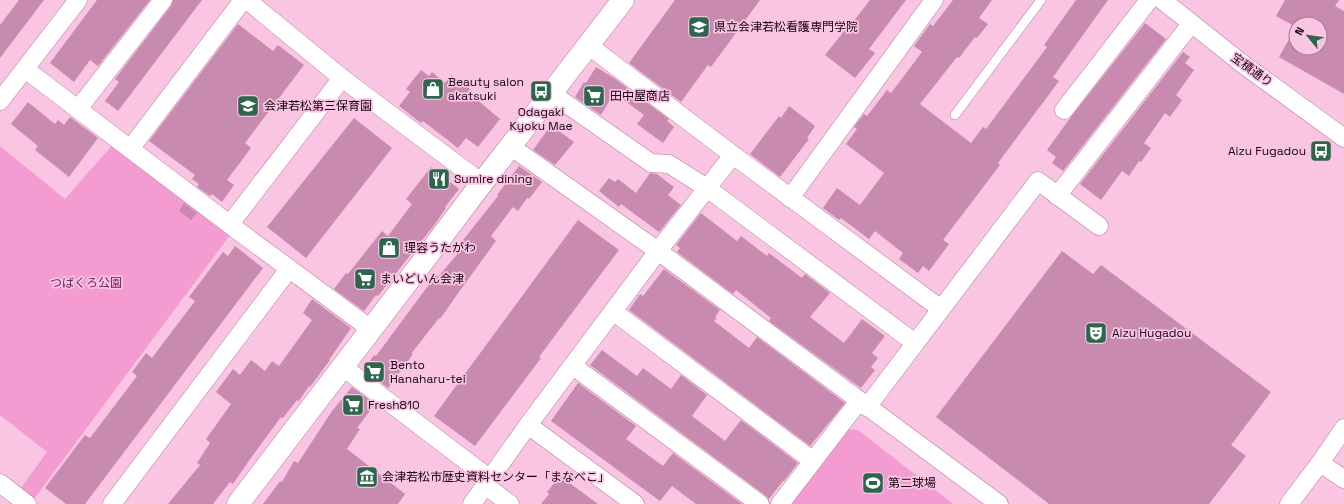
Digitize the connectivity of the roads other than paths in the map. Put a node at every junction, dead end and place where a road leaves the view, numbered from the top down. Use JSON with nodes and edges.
{"nodes":[{"id":1,"x":78,"y":0,"type":"edge"},
{"id":2,"x":163,"y":0,"type":"edge"},
{"id":3,"x":243,"y":0,"type":"edge"},
{"id":4,"x":247,"y":0,"type":"edge"},
{"id":5,"x":623,"y":0,"type":"edge"},
{"id":6,"x":934,"y":0,"type":"edge"},
{"id":7,"x":1041,"y":0,"type":"edge"},
{"id":8,"x":1149,"y":0,"type":"edge"},
{"id":9,"x":1162,"y":0,"type":"edge"},
{"id":10,"x":1191,"y":24,"type":"junction"},
{"id":11,"x":588,"y":45,"type":"junction"},
{"id":12,"x":24,"y":68,"type":"junction"},
{"id":13,"x":342,"y":78,"type":"junction"},
{"id":14,"x":553,"y":91,"type":"junction"},
{"id":15,"x":0,"y":102,"type":"edge"},
{"id":16,"x":78,"y":109,"type":"junction"},
{"id":17,"x":1064,"y":110,"type":"dead end"},
{"id":18,"x":956,"y":114,"type":"dead end"},
{"id":19,"x":1344,"y":138,"type":"edge"},
{"id":20,"x":510,"y":146,"type":"junction"},
{"id":21,"x":130,"y":149,"type":"junction"},
{"id":22,"x":733,"y":155,"type":"junction"},
{"id":23,"x":482,"y":183,"type":"junction"},
{"id":24,"x":707,"y":188,"type":"junction"},
{"id":25,"x":1057,"y":196,"type":"junction"},
{"id":26,"x":790,"y":198,"type":"junction"},
{"id":27,"x":230,"y":224,"type":"junction"},
{"id":28,"x":1099,"y":226,"type":"dead end"},
{"id":29,"x":658,"y":251,"type":"junction"},
{"id":30,"x":289,"y":269,"type":"junction"},
{"id":31,"x":941,"y":309,"type":"junction"},
{"id":32,"x":614,"y":312,"type":"junction"},
{"id":33,"x":371,"y":331,"type":"junction"},
{"id":34,"x":915,"y":343,"type":"junction"},
{"id":35,"x":573,"y":366,"type":"junction"},
{"id":36,"x":342,"y":367,"type":"junction"},
{"id":37,"x":863,"y":404,"type":"junction"},
{"id":38,"x":528,"y":425,"type":"junction"},
{"id":39,"x":1344,"y":428,"type":"edge"},
{"id":40,"x":812,"y":461,"type":"junction"},
{"id":41,"x":1320,"y":463,"type":"junction"},
{"id":42,"x":1344,"y":480,"type":"edge"},
{"id":43,"x":487,"y":482,"type":"junction"},
{"id":44,"x":0,"y":483,"type":"edge"},
{"id":45,"x":27,"y":504,"type":"edge"},
{"id":46,"x":112,"y":504,"type":"edge"},
{"id":47,"x":238,"y":504,"type":"edge"},
{"id":48,"x":472,"y":504,"type":"edge"},
{"id":49,"x":510,"y":504,"type":"edge"},
{"id":50,"x":635,"y":504,"type":"edge"},
{"id":51,"x":760,"y":504,"type":"edge"},
{"id":52,"x":780,"y":504,"type":"edge"},
{"id":53,"x":999,"y":504,"type":"edge"},
{"id":54,"x":1289,"y":504,"type":"edge"}],
"edges":[{"from":1,"to":12,"type":"street"},
{"from":2,"to":16,"type":"street"},
{"from":3,"to":21,"type":"street"},
{"from":4,"to":13,"type":"street"},
{"from":5,"to":11,"type":"street"},
{"from":6,"to":26,"type":"street"},
{"from":7,"to":18,"type":"lane"},
{"from":8,"to":17,"type":"street"},
{"from":9,"to":10,"type":"street","name":"宝積通り"},
{"from":10,"to":19,"type":"street","name":"宝積通り"},
{"from":10,"to":25,"type":"street"},
{"from":11,"to":14,"type":"street"},
{"from":11,"to":22,"type":"street"},
{"from":12,"to":15,"type":"street"},
{"from":12,"to":16,"type":"street"},
{"from":13,"to":23,"type":"street"},
{"from":13,"to":27,"type":"street"},
{"from":14,"to":20,"type":"street"},
{"from":14,"to":24,"type":"street"},
{"from":16,"to":21,"type":"street"},
{"from":20,"to":23,"type":"street"},
{"from":20,"to":29,"type":"street"},
{"from":21,"to":27,"type":"street"},
{"from":22,"to":24,"type":"street"},
{"from":22,"to":26,"type":"street"},
{"from":23,"to":33,"type":"street"},
{"from":24,"to":29,"type":"street"},
{"from":24,"to":34,"type":"street"},
{"from":25,"to":28,"type":"street"},
{"from":25,"to":31,"type":"street"},
{"from":26,"to":31,"type":"street"},
{"from":27,"to":30,"type":"street"},
{"from":29,"to":32,"type":"street"},
{"from":29,"to":37,"type":"street"},
{"from":30,"to":33,"type":"street"},
{"from":30,"to":46,"type":"street"},
{"from":31,"to":34,"type":"street"},
{"from":32,"to":35,"type":"street"},
{"from":32,"to":40,"type":"street"},
{"from":33,"to":36,"type":"street"},
{"from":34,"to":37,"type":"street"},
{"from":35,"to":38,"type":"street"},
{"from":35,"to":51,"type":"street"},
{"from":36,"to":43,"type":"street"},
{"from":36,"to":47,"type":"street"},
{"from":37,"to":40,"type":"street"},
{"from":37,"to":53,"type":"street"},
{"from":38,"to":43,"type":"street"},
{"from":38,"to":50,"type":"street"},
{"from":39,"to":41,"type":"street"},
{"from":40,"to":52,"type":"street"},
{"from":41,"to":42,"type":"street"},
{"from":41,"to":54,"type":"street"},
{"from":43,"to":48,"type":"street"},
{"from":43,"to":49,"type":"street"},
{"from":44,"to":45,"type":"street"}]}
